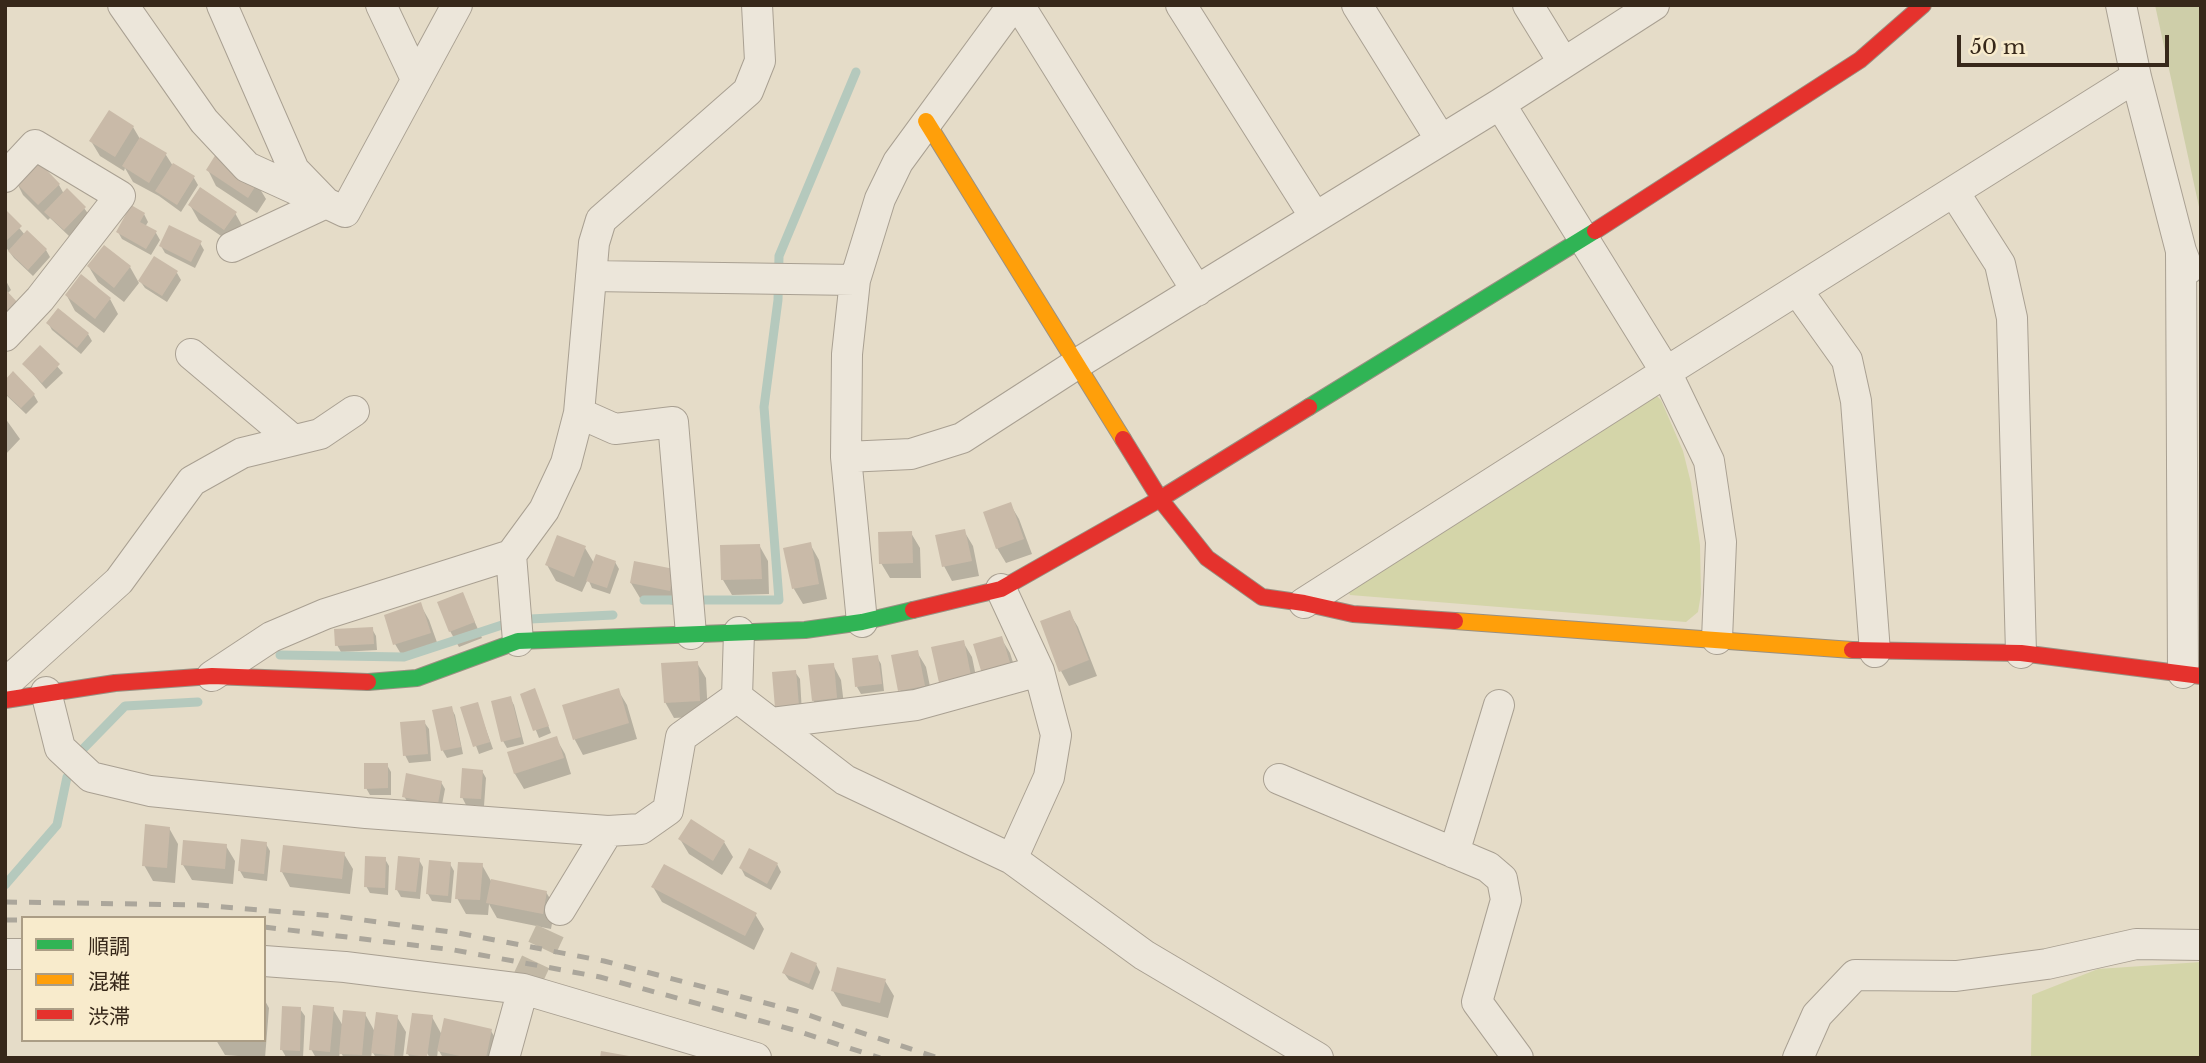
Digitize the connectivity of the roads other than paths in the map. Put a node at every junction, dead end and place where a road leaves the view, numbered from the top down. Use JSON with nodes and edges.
{"nodes":[{"id":1,"x":123,"y":5,"type":"edge"},
{"id":2,"x":222,"y":5,"type":"edge"},
{"id":3,"x":381,"y":5,"type":"edge"},
{"id":4,"x":457,"y":5,"type":"edge"},
{"id":5,"x":757,"y":5,"type":"edge"},
{"id":6,"x":1013,"y":5,"type":"edge"},
{"id":7,"x":1019,"y":5,"type":"edge"},
{"id":8,"x":1181,"y":5,"type":"edge"},
{"id":9,"x":1357,"y":5,"type":"edge"},
{"id":10,"x":1528,"y":5,"type":"edge"},
{"id":11,"x":1654,"y":5,"type":"edge"},
{"id":12,"x":2121,"y":5,"type":"edge"},
{"id":13,"x":1907,"y":10,"type":"edge"},
{"id":14,"x":1563,"y":62,"type":"junction"},
{"id":15,"x":2136,"y":77,"type":"junction"},
{"id":16,"x":416,"y":79,"type":"junction"},
{"id":17,"x":1500,"y":104,"type":"junction"},
{"id":18,"x":926,"y":121,"type":"junction"},
{"id":19,"x":1441,"y":140,"type":"junction"},
{"id":20,"x":5,"y":177,"type":"edge"},
{"id":21,"x":1954,"y":192,"type":"junction"},
{"id":22,"x":326,"y":203,"type":"junction"},
{"id":23,"x":1315,"y":217,"type":"junction"},
{"id":24,"x":1583,"y":239,"type":"junction"},
{"id":25,"x":232,"y":247,"type":"dead end"},
{"id":26,"x":2180,"y":251,"type":"junction"},
{"id":27,"x":591,"y":276,"type":"junction"},
{"id":28,"x":855,"y":280,"type":"junction"},
{"id":29,"x":1797,"y":290,"type":"junction"},
{"id":30,"x":1197,"y":291,"type":"junction"},
{"id":31,"x":2201,"y":303,"type":"edge"},
{"id":32,"x":5,"y":336,"type":"edge"},
{"id":33,"x":191,"y":354,"type":"dead end"},
{"id":34,"x":1075,"y":365,"type":"junction"},
{"id":35,"x":1666,"y":372,"type":"junction"},
{"id":36,"x":354,"y":411,"type":"dead end"},
{"id":37,"x":579,"y":413,"type":"junction"},
{"id":38,"x":293,"y":440,"type":"junction"},
{"id":39,"x":846,"y":457,"type":"junction"},
{"id":40,"x":1160,"y":499,"type":"junction"},
{"id":41,"x":510,"y":555,"type":"junction"},
{"id":42,"x":1001,"y":589,"type":"junction"},
{"id":43,"x":1304,"y":603,"type":"junction"},
{"id":44,"x":689,"y":613,"type":"junction"},
{"id":45,"x":862,"y":622,"type":"junction"},
{"id":46,"x":739,"y":632,"type":"junction"},
{"id":47,"x":1717,"y":639,"type":"junction"},
{"id":48,"x":518,"y":640,"type":"junction"},
{"id":49,"x":1875,"y":652,"type":"junction"},
{"id":50,"x":2021,"y":653,"type":"junction"},
{"id":51,"x":1039,"y":671,"type":"junction"},
{"id":52,"x":2192,"y":675,"type":"edge"},
{"id":53,"x":212,"y":676,"type":"junction"},
{"id":54,"x":5,"y":684,"type":"edge"},
{"id":55,"x":46,"y":692,"type":"junction"},
{"id":56,"x":737,"y":696,"type":"junction"},
{"id":57,"x":5,"y":700,"type":"edge"},
{"id":58,"x":1499,"y":705,"type":"dead end"},
{"id":59,"x":772,"y":723,"type":"junction"},
{"id":60,"x":1279,"y":779,"type":"dead end"},
{"id":61,"x":608,"y":831,"type":"junction"},
{"id":62,"x":1454,"y":853,"type":"junction"},
{"id":63,"x":1012,"y":859,"type":"junction"},
{"id":64,"x":560,"y":910,"type":"tunnel mouth"},
{"id":65,"x":2201,"y":945,"type":"edge"},
{"id":66,"x":266,"y":961,"type":"edge"},
{"id":67,"x":523,"y":989,"type":"junction"},
{"id":68,"x":504,"y":1058,"type":"edge"},
{"id":69,"x":756,"y":1058,"type":"edge"},
{"id":70,"x":1318,"y":1058,"type":"edge"},
{"id":71,"x":1518,"y":1058,"type":"edge"},
{"id":72,"x":1798,"y":1058,"type":"edge"}],
"edges":[{"from":1,"to":22,"type":"street"},
{"from":2,"to":22,"type":"street"},
{"from":3,"to":16,"type":"street"},
{"from":4,"to":16,"type":"street"},
{"from":5,"to":27,"type":"street"},
{"from":6,"to":18,"type":"street"},
{"from":7,"to":30,"type":"street"},
{"from":8,"to":23,"type":"street"},
{"from":9,"to":19,"type":"street"},
{"from":10,"to":14,"type":"street"},
{"from":11,"to":14,"type":"street"},
{"from":12,"to":15,"type":"street"},
{"from":13,"to":24,"type":"street"},
{"from":14,"to":17,"type":"street"},
{"from":15,"to":21,"type":"street"},
{"from":15,"to":26,"type":"street"},
{"from":16,"to":22,"type":"street"},
{"from":17,"to":19,"type":"street"},
{"from":17,"to":24,"type":"street"},
{"from":18,"to":28,"type":"street"},
{"from":18,"to":34,"type":"street"},
{"from":19,"to":23,"type":"street"},
{"from":20,"to":32,"type":"street"},
{"from":21,"to":29,"type":"street"},
{"from":21,"to":50,"type":"street"},
{"from":22,"to":25,"type":"street"},
{"from":23,"to":30,"type":"street"},
{"from":24,"to":35,"type":"street"},
{"from":24,"to":40,"type":"street"},
{"from":26,"to":31,"type":"street"},
{"from":26,"to":52,"type":"street"},
{"from":27,"to":28,"type":"street"},
{"from":27,"to":37,"type":"street"},
{"from":28,"to":39,"type":"street"},
{"from":29,"to":35,"type":"street"},
{"from":29,"to":49,"type":"street"},
{"from":30,"to":34,"type":"street"},
{"from":33,"to":38,"type":"street"},
{"from":34,"to":39,"type":"street"},
{"from":34,"to":40,"type":"street"},
{"from":35,"to":43,"type":"street"},
{"from":35,"to":47,"type":"street"},
{"from":36,"to":38,"type":"street"},
{"from":37,"to":41,"type":"street"},
{"from":37,"to":44,"type":"street"},
{"from":38,"to":54,"type":"street"},
{"from":39,"to":45,"type":"street"},
{"from":40,"to":42,"type":"street"},
{"from":40,"to":43,"type":"street"},
{"from":41,"to":48,"type":"street"},
{"from":41,"to":53,"type":"street"},
{"from":42,"to":45,"type":"street"},
{"from":42,"to":51,"type":"street"},
{"from":43,"to":47,"type":"street"},
{"from":44,"to":46,"type":"street"},
{"from":44,"to":48,"type":"street"},
{"from":45,"to":46,"type":"street"},
{"from":46,"to":56,"type":"street"},
{"from":47,"to":49,"type":"street"},
{"from":48,"to":53,"type":"street"},
{"from":49,"to":50,"type":"street"},
{"from":50,"to":52,"type":"street"},
{"from":51,"to":59,"type":"street"},
{"from":51,"to":63,"type":"street"},
{"from":53,"to":55,"type":"street"},
{"from":55,"to":57,"type":"street"},
{"from":55,"to":61,"type":"street"},
{"from":56,"to":59,"type":"street"},
{"from":56,"to":61,"type":"street"},
{"from":58,"to":62,"type":"street"},
{"from":59,"to":63,"type":"street"},
{"from":60,"to":62,"type":"street"},
{"from":61,"to":64,"type":"street"},
{"from":62,"to":71,"type":"street"},
{"from":63,"to":70,"type":"street"},
{"from":65,"to":72,"type":"street"},
{"from":66,"to":67,"type":"street"},
{"from":67,"to":68,"type":"street"},
{"from":67,"to":69,"type":"street"}]}
